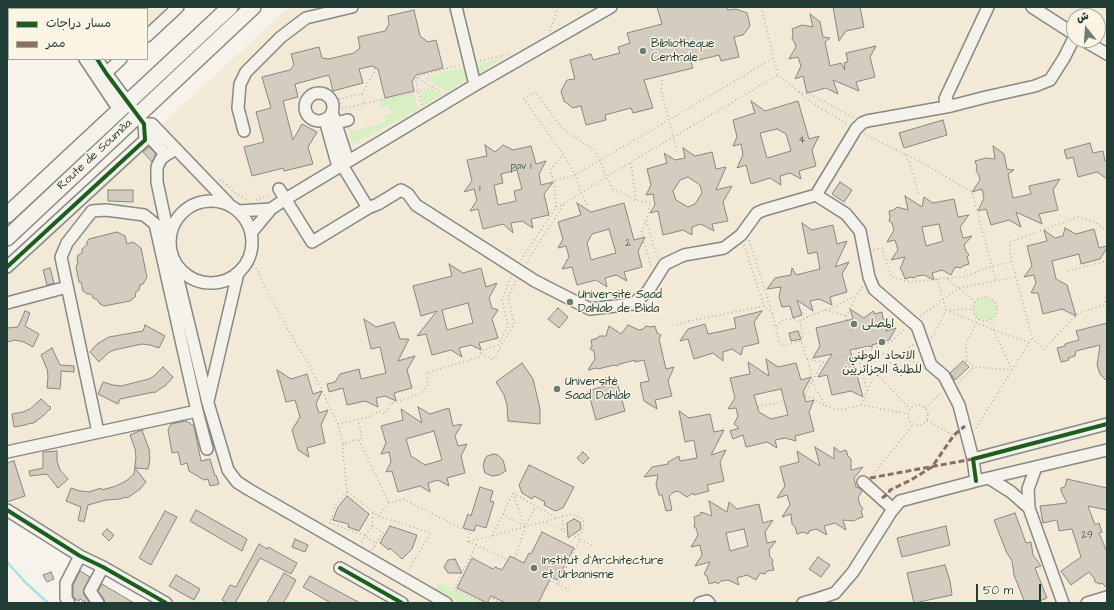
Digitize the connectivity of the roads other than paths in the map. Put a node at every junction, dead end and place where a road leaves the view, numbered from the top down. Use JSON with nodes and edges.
{"nodes":[{"id":1,"x":178,"y":7,"type":"edge"},
{"id":2,"x":230,"y":7,"type":"edge"},
{"id":3,"x":253,"y":7,"type":"edge"},
{"id":4,"x":352,"y":7,"type":"edge"},
{"id":5,"x":456,"y":7,"type":"edge"},
{"id":6,"x":611,"y":7,"type":"edge"},
{"id":7,"x":988,"y":7,"type":"edge"},
{"id":8,"x":1032,"y":7,"type":"edge"},
{"id":9,"x":1066,"y":29,"type":"edge"},
{"id":10,"x":148,"y":35,"type":"edge"},
{"id":11,"x":1069,"y":48,"type":"edge"},
{"id":12,"x":1097,"y":48,"type":"edge"},
{"id":13,"x":1107,"y":54,"type":"edge"},
{"id":14,"x":86,"y":60,"type":"edge"},
{"id":15,"x":98,"y":60,"type":"edge"},
{"id":16,"x":120,"y":60,"type":"edge"},
{"id":17,"x":106,"y":73,"type":"junction"},
{"id":18,"x":475,"y":85,"type":"junction"},
{"id":19,"x":124,"y":106,"type":"junction"},
{"id":20,"x":951,"y":106,"type":"junction"},
{"id":21,"x":348,"y":120,"type":"dead end"},
{"id":22,"x":142,"y":124,"type":"junction"},
{"id":23,"x":244,"y":131,"type":"dead end"},
{"id":24,"x":171,"y":152,"type":"junction"},
{"id":25,"x":343,"y":164,"type":"junction"},
{"id":26,"x":281,"y":193,"type":"junction"},
{"id":27,"x":816,"y":195,"type":"junction"},
{"id":28,"x":234,"y":208,"type":"junction"},
{"id":29,"x":368,"y":208,"type":"junction"},
{"id":30,"x":271,"y":209,"type":"junction"},
{"id":31,"x":7,"y":215,"type":"edge"},
{"id":32,"x":251,"y":232,"type":"junction"},
{"id":33,"x":7,"y":238,"type":"edge"},
{"id":34,"x":170,"y":242,"type":"junction"},
{"id":35,"x":173,"y":259,"type":"junction"},
{"id":36,"x":7,"y":267,"type":"edge"},
{"id":37,"x":238,"y":273,"type":"junction"},
{"id":38,"x":67,"y":287,"type":"junction"},
{"id":39,"x":7,"y":303,"type":"edge"},
{"id":40,"x":208,"y":403,"type":"junction"},
{"id":41,"x":197,"y":411,"type":"junction"},
{"id":42,"x":1107,"y":424,"type":"edge"},
{"id":43,"x":98,"y":432,"type":"junction"},
{"id":44,"x":207,"y":449,"type":"dead end"},
{"id":45,"x":1107,"y":450,"type":"edge"},
{"id":46,"x":7,"y":452,"type":"edge"},
{"id":47,"x":973,"y":459,"type":"junction"},
{"id":48,"x":1036,"y":467,"type":"junction"},
{"id":49,"x":989,"y":478,"type":"junction"},
{"id":50,"x":976,"y":481,"type":"junction"},
{"id":51,"x":863,"y":482,"type":"road end"},
{"id":52,"x":1029,"y":508,"type":"junction"},
{"id":53,"x":893,"y":509,"type":"junction"},
{"id":54,"x":7,"y":510,"type":"edge"},
{"id":55,"x":80,"y":556,"type":"junction"},
{"id":56,"x":103,"y":567,"type":"junction"},
{"id":57,"x":340,"y":568,"type":"dead end"},
{"id":58,"x":1107,"y":597,"type":"edge"},
{"id":59,"x":397,"y":602,"type":"edge"},
{"id":60,"x":69,"y":603,"type":"edge"},
{"id":61,"x":98,"y":603,"type":"edge"},
{"id":62,"x":166,"y":603,"type":"edge"},
{"id":63,"x":446,"y":603,"type":"edge"},
{"id":64,"x":700,"y":603,"type":"edge"},
{"id":65,"x":709,"y":603,"type":"edge"},
{"id":66,"x":803,"y":603,"type":"edge"},
{"id":67,"x":1063,"y":603,"type":"edge"},
{"id":68,"x":1087,"y":603,"type":"edge"}],
"edges":[{"from":1,"to":10,"type":"street"},
{"from":2,"to":19,"type":"highway","name":"Route de Soumâa"},
{"from":3,"to":22,"type":"highway","name":"Route de Soumâa"},
{"from":4,"to":23,"type":"street"},
{"from":5,"to":18,"type":"street"},
{"from":6,"to":18,"type":"street"},
{"from":7,"to":20,"type":"street"},
{"from":8,"to":9,"type":"street"},
{"from":11,"to":20,"type":"street"},
{"from":12,"to":13,"type":"street"},
{"from":14,"to":19,"type":"street"},
{"from":15,"to":17,"type":"street"},
{"from":16,"to":17,"type":"street"},
{"from":17,"to":19,"type":"street"},
{"from":18,"to":25,"type":"street"},
{"from":19,"to":22,"type":"street"},
{"from":19,"to":31,"type":"highway","name":"Route de Soumâa"},
{"from":20,"to":27,"type":"street"},
{"from":21,"to":25,"type":"street"},
{"from":22,"to":24,"type":"street"},
{"from":22,"to":33,"type":"highway","name":"Route de Soumâa"},
{"from":22,"to":36,"type":"street"},
{"from":24,"to":28,"type":"street"},
{"from":24,"to":34,"type":"street"},
{"from":25,"to":26,"type":"street"},
{"from":25,"to":29,"type":"street"},
{"from":26,"to":29,"type":"street"},
{"from":26,"to":30,"type":"street"},
{"from":27,"to":29,"type":"street"},
{"from":27,"to":47,"type":"street"},
{"from":28,"to":30,"type":"street"},
{"from":28,"to":32,"type":"street"},
{"from":28,"to":34,"type":"street"},
{"from":30,"to":32,"type":"street"},
{"from":32,"to":37,"type":"street"},
{"from":34,"to":35,"type":"street"},
{"from":35,"to":37,"type":"street"},
{"from":35,"to":40,"type":"street"},
{"from":37,"to":40,"type":"street"},
{"from":38,"to":39,"type":"street"},
{"from":38,"to":41,"type":"street"},
{"from":38,"to":43,"type":"street"},
{"from":40,"to":63,"type":"street"},
{"from":41,"to":43,"type":"street"},
{"from":41,"to":44,"type":"street"},
{"from":42,"to":47,"type":"street"},
{"from":43,"to":46,"type":"street"},
{"from":45,"to":48,"type":"street"},
{"from":47,"to":50,"type":"street"},
{"from":48,"to":49,"type":"street"},
{"from":48,"to":52,"type":"street"},
{"from":49,"to":50,"type":"street"},
{"from":49,"to":52,"type":"street"},
{"from":50,"to":53,"type":"street"},
{"from":51,"to":53,"type":"street"},
{"from":52,"to":67,"type":"street"},
{"from":53,"to":66,"type":"street"},
{"from":54,"to":55,"type":"street"},
{"from":55,"to":56,"type":"street"},
{"from":55,"to":60,"type":"street"},
{"from":56,"to":61,"type":"street"},
{"from":56,"to":62,"type":"street"},
{"from":57,"to":59,"type":"street"},
{"from":58,"to":68,"type":"street"},
{"from":64,"to":65,"type":"street"}]}
